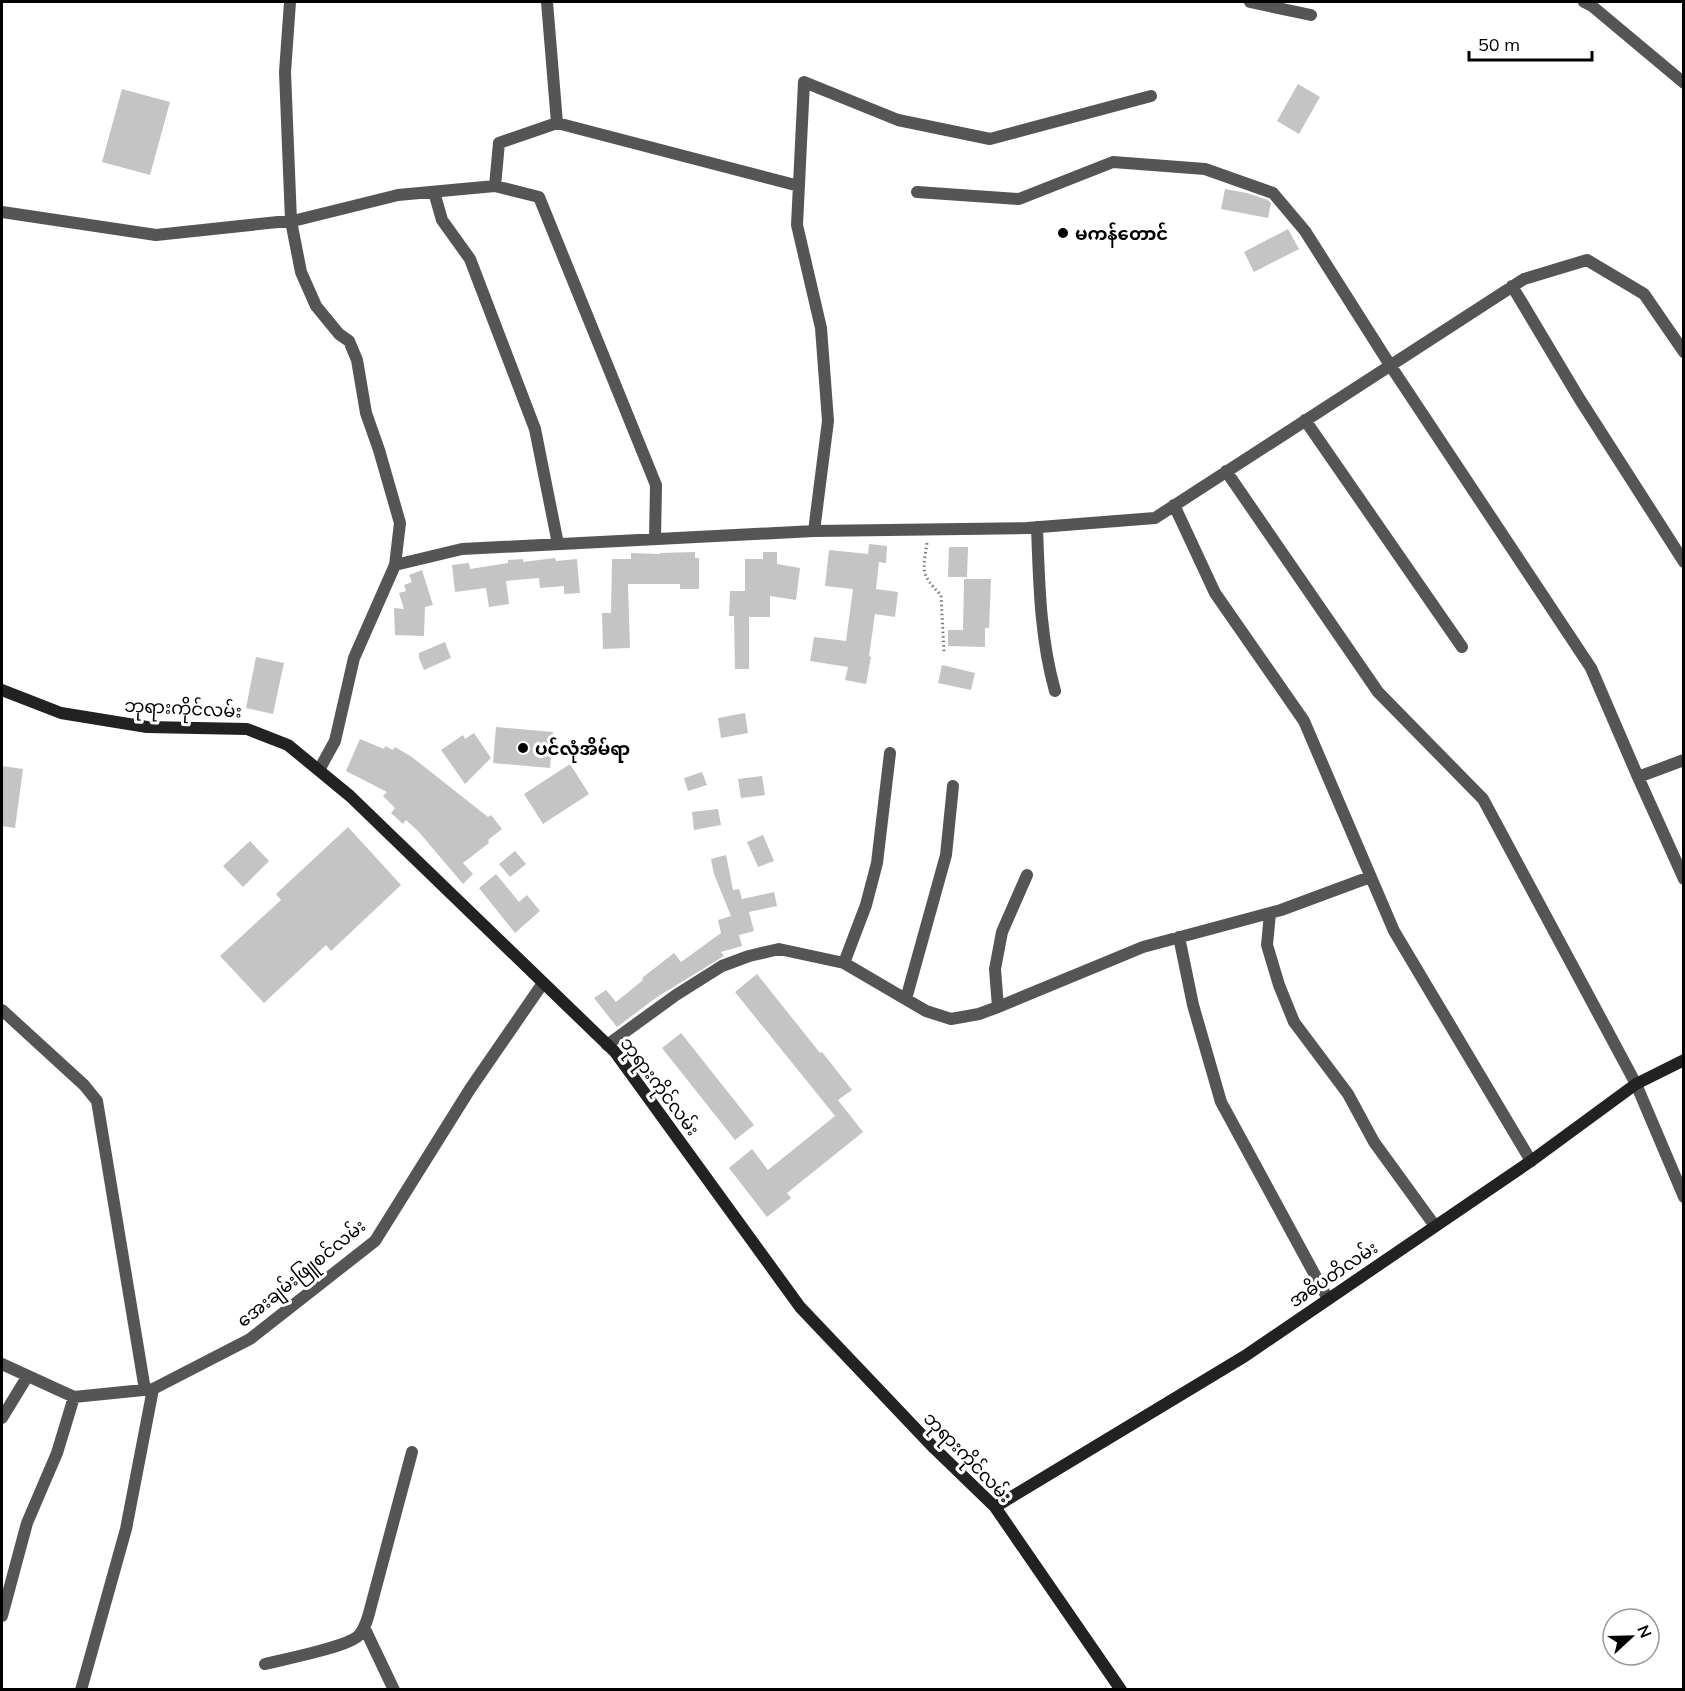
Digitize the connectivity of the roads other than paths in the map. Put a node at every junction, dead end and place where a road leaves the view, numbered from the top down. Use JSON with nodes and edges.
{"nodes":[{"id":1,"x":290,"y":2,"type":"edge"},
{"id":2,"x":547,"y":2,"type":"edge"},
{"id":3,"x":1250,"y":2,"type":"edge"},
{"id":4,"x":1584,"y":2,"type":"edge"},
{"id":5,"x":1311,"y":15,"type":"dead end"},
{"id":6,"x":1683,"y":83,"type":"edge"},
{"id":7,"x":1151,"y":96,"type":"dead end"},
{"id":8,"x":557,"y":123,"type":"junction"},
{"id":9,"x":495,"y":186,"type":"junction"},
{"id":10,"x":799,"y":186,"type":"junction"},
{"id":11,"x":434,"y":192,"type":"junction"},
{"id":12,"x":917,"y":192,"type":"dead end"},
{"id":13,"x":2,"y":212,"type":"edge"},
{"id":14,"x":291,"y":220,"type":"junction"},
{"id":15,"x":1512,"y":286,"type":"junction"},
{"id":16,"x":1683,"y":352,"type":"edge"},
{"id":17,"x":1390,"y":365,"type":"junction"},
{"id":18,"x":1305,"y":420,"type":"junction"},
{"id":19,"x":1226,"y":471,"type":"junction"},
{"id":20,"x":1174,"y":505,"type":"junction"},
{"id":21,"x":1037,"y":527,"type":"junction"},
{"id":22,"x":814,"y":531,"type":"junction"},
{"id":23,"x":655,"y":538,"type":"junction"},
{"id":24,"x":558,"y":544,"type":"junction"},
{"id":25,"x":1683,"y":561,"type":"edge"},
{"id":26,"x":395,"y":565,"type":"junction"},
{"id":27,"x":1461,"y":647,"type":"dead end"},
{"id":28,"x":2,"y":690,"type":"edge"},
{"id":29,"x":1055,"y":691,"type":"dead end"},
{"id":30,"x":890,"y":753,"type":"dead end"},
{"id":31,"x":1683,"y":760,"type":"edge"},
{"id":32,"x":319,"y":770,"type":"junction"},
{"id":33,"x":1638,"y":777,"type":"junction"},
{"id":34,"x":953,"y":786,"type":"dead end"},
{"id":35,"x":1026,"y":875,"type":"dead end"},
{"id":36,"x":1370,"y":877,"type":"junction"},
{"id":37,"x":1683,"y":879,"type":"edge"},
{"id":38,"x":1270,"y":913,"type":"junction"},
{"id":39,"x":1179,"y":937,"type":"junction"},
{"id":40,"x":844,"y":963,"type":"junction"},
{"id":41,"x":543,"y":983,"type":"junction"},
{"id":42,"x":906,"y":999,"type":"junction"},
{"id":43,"x":998,"y":1007,"type":"junction"},
{"id":44,"x":2,"y":1010,"type":"edge"},
{"id":45,"x":607,"y":1044,"type":"junction"},
{"id":46,"x":1683,"y":1060,"type":"edge"},
{"id":47,"x":1636,"y":1084,"type":"junction"},
{"id":48,"x":1531,"y":1161,"type":"junction"},
{"id":49,"x":1683,"y":1197,"type":"edge"},
{"id":50,"x":1435,"y":1226,"type":"junction"},
{"id":51,"x":1328,"y":1299,"type":"junction"},
{"id":52,"x":2,"y":1364,"type":"edge"},
{"id":53,"x":27,"y":1377,"type":"junction"},
{"id":54,"x":149,"y":1389,"type":"junction"},
{"id":55,"x":74,"y":1397,"type":"junction"},
{"id":56,"x":2,"y":1418,"type":"edge"},
{"id":57,"x":412,"y":1452,"type":"dead end"},
{"id":58,"x":995,"y":1507,"type":"junction"},
{"id":59,"x":2,"y":1616,"type":"edge"},
{"id":60,"x":364,"y":1627,"type":"junction"},
{"id":61,"x":265,"y":1664,"type":"dead end"},
{"id":62,"x":81,"y":1689,"type":"edge"},
{"id":63,"x":394,"y":1689,"type":"edge"},
{"id":64,"x":1121,"y":1689,"type":"edge"}],
"edges":[{"from":1,"to":14,"type":"street"},
{"from":2,"to":8,"type":"street"},
{"from":3,"to":5,"type":"street"},
{"from":4,"to":6,"type":"street"},
{"from":7,"to":10,"type":"street"},
{"from":8,"to":9,"type":"street"},
{"from":8,"to":10,"type":"street"},
{"from":9,"to":11,"type":"street"},
{"from":9,"to":23,"type":"street"},
{"from":10,"to":22,"type":"street"},
{"from":11,"to":14,"type":"street"},
{"from":11,"to":24,"type":"street"},
{"from":12,"to":17,"type":"street"},
{"from":13,"to":14,"type":"street"},
{"from":14,"to":26,"type":"street"},
{"from":15,"to":16,"type":"street"},
{"from":15,"to":17,"type":"street"},
{"from":15,"to":25,"type":"street"},
{"from":17,"to":18,"type":"street"},
{"from":17,"to":33,"type":"street"},
{"from":18,"to":19,"type":"street"},
{"from":18,"to":27,"type":"street"},
{"from":19,"to":20,"type":"street"},
{"from":19,"to":47,"type":"street"},
{"from":20,"to":21,"type":"street"},
{"from":20,"to":36,"type":"street"},
{"from":21,"to":22,"type":"street"},
{"from":21,"to":29,"type":"street"},
{"from":22,"to":23,"type":"street"},
{"from":23,"to":24,"type":"street"},
{"from":24,"to":26,"type":"street"},
{"from":26,"to":32,"type":"street"},
{"from":28,"to":32,"type":"street","name":"ဘုရားကိုင်လမ်း"},
{"from":30,"to":40,"type":"street"},
{"from":31,"to":33,"type":"street"},
{"from":32,"to":41,"type":"street","name":"ဘုရားကိုင်လမ်း"},
{"from":33,"to":37,"type":"street"},
{"from":34,"to":42,"type":"street"},
{"from":35,"to":43,"type":"street"},
{"from":36,"to":38,"type":"street"},
{"from":36,"to":48,"type":"street"},
{"from":38,"to":39,"type":"street"},
{"from":38,"to":50,"type":"street"},
{"from":39,"to":43,"type":"street"},
{"from":39,"to":51,"type":"street"},
{"from":40,"to":42,"type":"street"},
{"from":40,"to":45,"type":"street"},
{"from":41,"to":45,"type":"street","name":"ဘုရားကိုင်လမ်း"},
{"from":41,"to":54,"type":"street","name":"အေးချမ်းဖြူစင်လမ်း"},
{"from":42,"to":43,"type":"street"},
{"from":44,"to":54,"type":"street"},
{"from":45,"to":58,"type":"street","name":"ဘုရားကိုင်လမ်း"},
{"from":46,"to":47,"type":"street","name":"အဓိပတိလမ်း"},
{"from":47,"to":48,"type":"street","name":"အဓိပတိလမ်း"},
{"from":47,"to":49,"type":"street"},
{"from":48,"to":50,"type":"street","name":"အဓိပတိလမ်း"},
{"from":50,"to":51,"type":"street","name":"အဓိပတိလမ်း"},
{"from":51,"to":58,"type":"street","name":"အဓိပတိလမ်း"},
{"from":52,"to":53,"type":"street","name":"အေးချမ်းဖြူစင်လမ်း"},
{"from":53,"to":55,"type":"street","name":"အေးချမ်းဖြူစင်လမ်း"},
{"from":53,"to":56,"type":"street"},
{"from":54,"to":55,"type":"street","name":"အေးချမ်းဖြူစင်လမ်း"},
{"from":54,"to":62,"type":"street"},
{"from":55,"to":59,"type":"street"},
{"from":57,"to":60,"type":"street"},
{"from":58,"to":64,"type":"street","name":"ဘုရားကိုင်လမ်း"},
{"from":60,"to":61,"type":"street"},
{"from":60,"to":63,"type":"street"}]}
